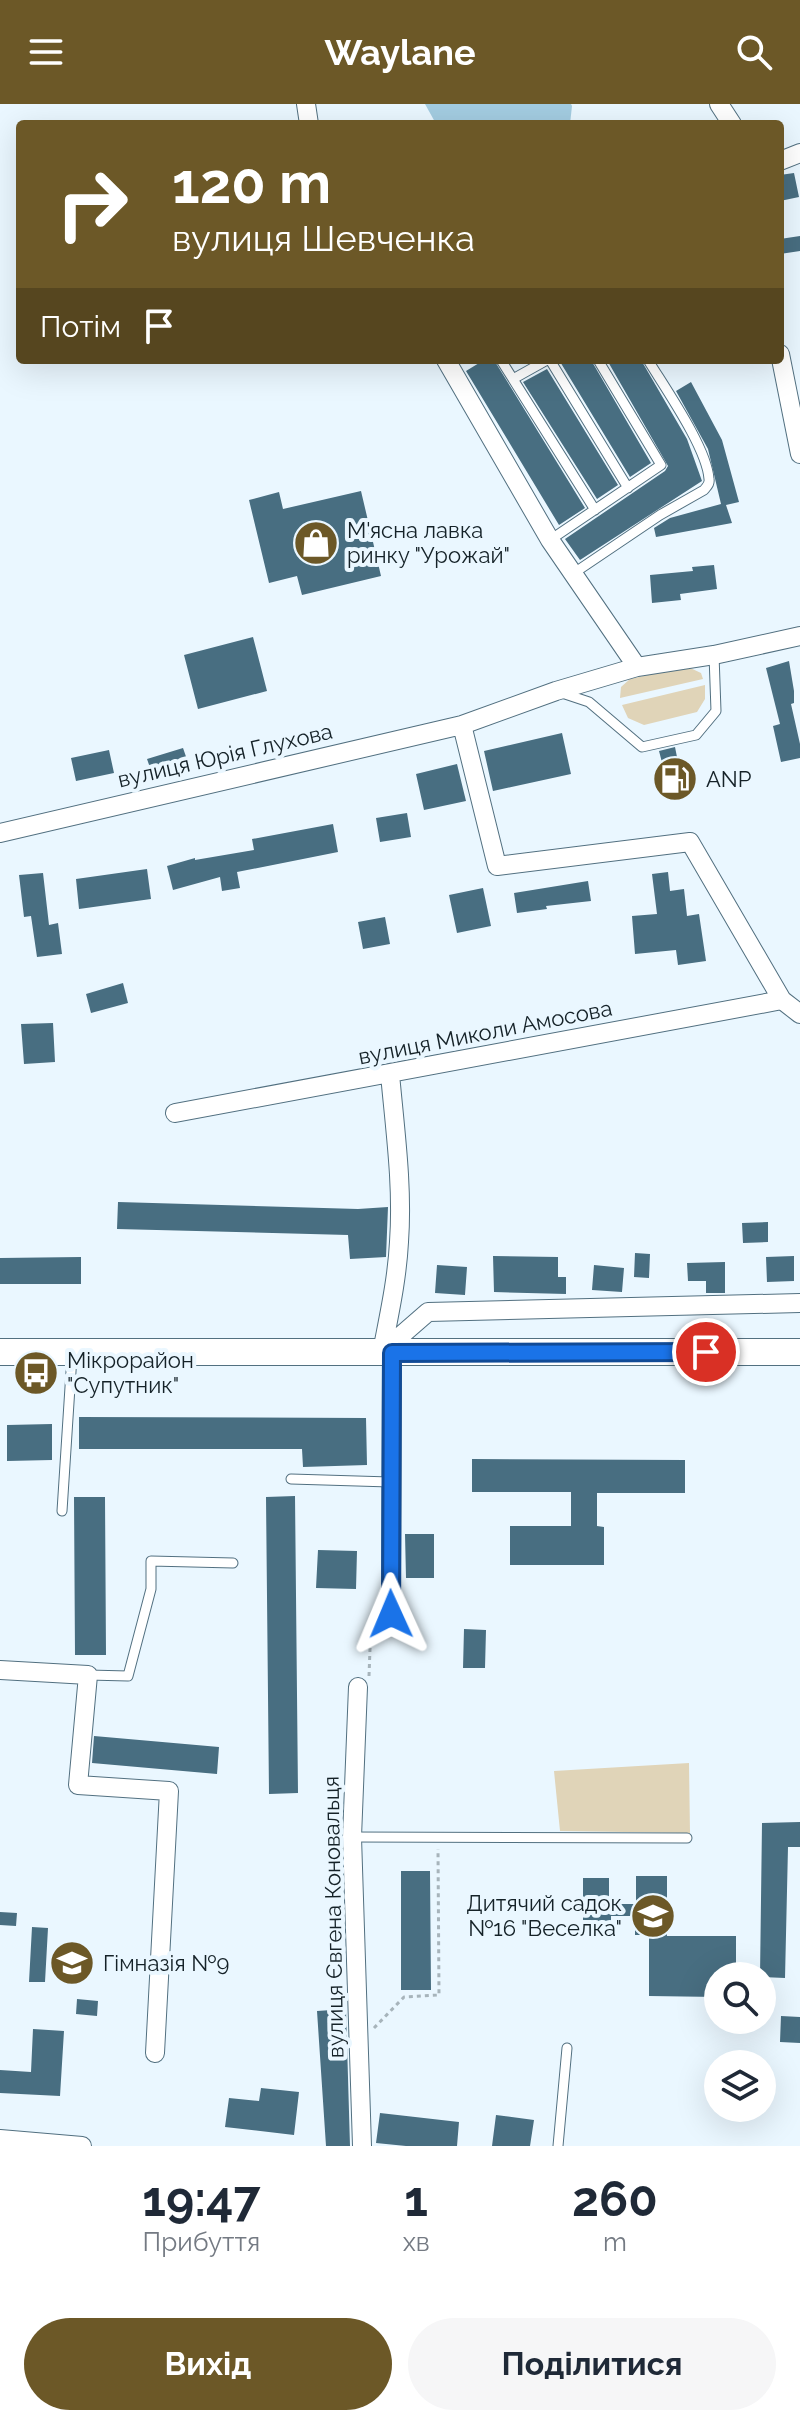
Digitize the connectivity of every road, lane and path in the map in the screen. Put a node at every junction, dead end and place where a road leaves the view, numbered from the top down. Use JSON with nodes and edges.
{"nodes":[{"id":1,"x":453,"y":364,"type":"edge"},
{"id":2,"x":504,"y":364,"type":"edge"},
{"id":3,"x":541,"y":364,"type":"edge"},
{"id":4,"x":550,"y":364,"type":"edge"},
{"id":5,"x":600,"y":364,"type":"edge"},
{"id":6,"x":650,"y":364,"type":"edge"},
{"id":7,"x":782,"y":364,"type":"edge"},
{"id":8,"x":513,"y":379,"type":"junction"},
{"id":9,"x":800,"y":454,"type":"edge"},
{"id":10,"x":628,"y":488,"type":"junction"},
{"id":11,"x":595,"y":510,"type":"junction"},
{"id":12,"x":550,"y":540,"type":"junction"},
{"id":13,"x":574,"y":573,"type":"junction"},
{"id":14,"x":800,"y":636,"type":"edge"},
{"id":15,"x":714,"y":655,"type":"junction"},
{"id":16,"x":637,"y":667,"type":"junction"},
{"id":17,"x":556,"y":691,"type":"junction"},
{"id":18,"x":462,"y":725,"type":"junction"},
{"id":19,"x":0,"y":833,"type":"edge"},
{"id":20,"x":782,"y":1000,"type":"junction"},
{"id":21,"x":800,"y":1014,"type":"edge"},
{"id":22,"x":390,"y":1074,"type":"junction"},
{"id":23,"x":175,"y":1113,"type":"dead end"},
{"id":24,"x":800,"y":1303,"type":"edge"},
{"id":25,"x":0,"y":1352,"type":"edge"},
{"id":26,"x":72,"y":1352,"type":"junction"},
{"id":27,"x":387,"y":1352,"type":"junction"},
{"id":28,"x":800,"y":1352,"type":"edge"},
{"id":29,"x":291,"y":1479,"type":"dead end"},
{"id":30,"x":390,"y":1482,"type":"junction"},
{"id":31,"x":62,"y":1511,"type":"dead end"},
{"id":32,"x":233,"y":1563,"type":"dead end"},
{"id":33,"x":391,"y":1614,"type":"joint"},
{"id":34,"x":0,"y":1670,"type":"edge"},
{"id":35,"x":88,"y":1675,"type":"junction"},
{"id":36,"x":358,"y":1687,"type":"joint"},
{"id":37,"x":352,"y":1837,"type":"junction"},
{"id":38,"x":438,"y":1837,"type":"junction"},
{"id":39,"x":687,"y":1838,"type":"dead end"},
{"id":40,"x":358,"y":2045,"type":"junction"},
{"id":41,"x":567,"y":2048,"type":"dead end"},
{"id":42,"x":155,"y":2053,"type":"dead end"},
{"id":43,"x":0,"y":2139,"type":"edge"},
{"id":44,"x":82,"y":2146,"type":"edge"},
{"id":45,"x":362,"y":2146,"type":"edge"},
{"id":46,"x":558,"y":2146,"type":"edge"}],
"edges":[{"from":1,"to":12,"type":"street"},
{"from":2,"to":8,"type":"lane"},
{"from":3,"to":8,"type":"lane"},
{"from":4,"to":10,"type":"lane"},
{"from":5,"to":10,"type":"lane"},
{"from":6,"to":13,"type":"lane"},
{"from":7,"to":9,"type":"street"},
{"from":8,"to":11,"type":"lane"},
{"from":10,"to":11,"type":"lane"},
{"from":11,"to":12,"type":"lane"},
{"from":12,"to":13,"type":"street"},
{"from":13,"to":16,"type":"street"},
{"from":14,"to":15,"type":"street","name":"вулиця Юрія Глухова"},
{"from":15,"to":16,"type":"street","name":"вулиця Юрія Глухова"},
{"from":15,"to":17,"type":"lane"},
{"from":16,"to":17,"type":"street","name":"вулиця Юрія Глухова"},
{"from":17,"to":18,"type":"street","name":"вулиця Юрія Глухова"},
{"from":18,"to":19,"type":"street","name":"вулиця Юрія Глухова"},
{"from":18,"to":20,"type":"street"},
{"from":20,"to":21,"type":"street"},
{"from":20,"to":22,"type":"street","name":"вулиця Миколи Амосова"},
{"from":22,"to":23,"type":"street","name":"вулиця Миколи Амосова"},
{"from":22,"to":27,"type":"street"},
{"from":24,"to":27,"type":"street"},
{"from":25,"to":26,"type":"main road"},
{"from":26,"to":27,"type":"main road"},
{"from":26,"to":31,"type":"lane"},
{"from":27,"to":28,"type":"main road"},
{"from":27,"to":30,"type":"street"},
{"from":29,"to":30,"type":"lane"},
{"from":30,"to":33,"type":"street"},
{"from":32,"to":35,"type":"lane"},
{"from":33,"to":36,"type":"path"},
{"from":34,"to":35,"type":"street"},
{"from":35,"to":42,"type":"street"},
{"from":36,"to":37,"type":"street","name":"вулиця Євгена Коновальця"},
{"from":37,"to":38,"type":"lane"},
{"from":37,"to":40,"type":"street","name":"вулиця Євгена Коновальця"},
{"from":38,"to":39,"type":"lane"},
{"from":38,"to":40,"type":"path"},
{"from":40,"to":45,"type":"street","name":"вулиця Євгена Коновальця"},
{"from":41,"to":46,"type":"lane"},
{"from":43,"to":44,"type":"street"}]}
